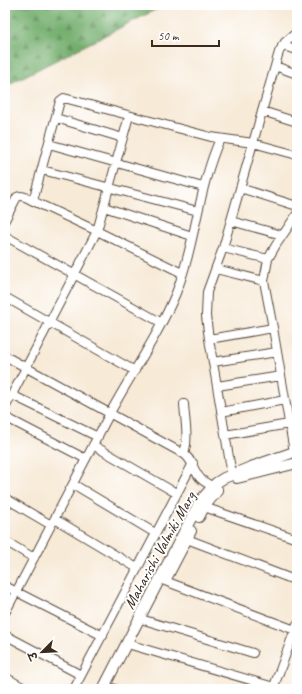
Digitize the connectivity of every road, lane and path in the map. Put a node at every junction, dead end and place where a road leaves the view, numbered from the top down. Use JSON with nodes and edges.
{"nodes":[{"id":1,"x":297,"y":32,"type":"edge"},
{"id":2,"x":282,"y":46,"type":"junction"},
{"id":3,"x":297,"y":50,"type":"edge"},
{"id":4,"x":275,"y":66,"type":"junction"},
{"id":5,"x":297,"y":74,"type":"edge"},
{"id":6,"x":262,"y":111,"type":"junction"},
{"id":7,"x":129,"y":116,"type":"junction"},
{"id":8,"x":56,"y":118,"type":"junction"},
{"id":9,"x":297,"y":122,"type":"edge"},
{"id":10,"x":123,"y":138,"type":"junction"},
{"id":11,"x":220,"y":139,"type":"junction"},
{"id":12,"x":253,"y":143,"type":"junction"},
{"id":13,"x":49,"y":144,"type":"junction"},
{"id":14,"x":297,"y":155,"type":"edge"},
{"id":15,"x":116,"y":164,"type":"junction"},
{"id":16,"x":42,"y":170,"type":"junction"},
{"id":17,"x":109,"y":187,"type":"junction"},
{"id":18,"x":203,"y":187,"type":"junction"},
{"id":19,"x":240,"y":188,"type":"junction"},
{"id":20,"x":33,"y":201,"type":"junction"},
{"id":21,"x":104,"y":206,"type":"junction"},
{"id":22,"x":297,"y":206,"type":"edge"},
{"id":23,"x":198,"y":211,"type":"junction"},
{"id":24,"x":297,"y":214,"type":"edge"},
{"id":25,"x":5,"y":220,"type":"edge"},
{"id":26,"x":231,"y":221,"type":"junction"},
{"id":27,"x":97,"y":231,"type":"junction"},
{"id":28,"x":282,"y":235,"type":"junction"},
{"id":29,"x":5,"y":236,"type":"edge"},
{"id":30,"x":192,"y":236,"type":"junction"},
{"id":31,"x":223,"y":248,"type":"junction"},
{"id":32,"x":268,"y":259,"type":"junction"},
{"id":33,"x":216,"y":269,"type":"junction"},
{"id":34,"x":182,"y":273,"type":"junction"},
{"id":35,"x":74,"y":275,"type":"junction"},
{"id":36,"x":264,"y":281,"type":"junction"},
{"id":37,"x":5,"y":297,"type":"edge"},
{"id":38,"x":50,"y":322,"type":"junction"},
{"id":39,"x":162,"y":323,"type":"junction"},
{"id":40,"x":273,"y":328,"type":"junction"},
{"id":41,"x":209,"y":339,"type":"junction"},
{"id":42,"x":277,"y":352,"type":"junction"},
{"id":43,"x":5,"y":356,"type":"edge"},
{"id":44,"x":213,"y":362,"type":"junction"},
{"id":45,"x":26,"y":367,"type":"junction"},
{"id":46,"x":135,"y":370,"type":"junction"},
{"id":47,"x":281,"y":376,"type":"junction"},
{"id":48,"x":217,"y":386,"type":"junction"},
{"id":49,"x":12,"y":394,"type":"junction"},
{"id":50,"x":285,"y":400,"type":"junction"},
{"id":51,"x":184,"y":404,"type":"dead end"},
{"id":52,"x":5,"y":408,"type":"edge"},
{"id":53,"x":221,"y":412,"type":"junction"},
{"id":54,"x":110,"y":414,"type":"junction"},
{"id":55,"x":5,"y":417,"type":"edge"},
{"id":56,"x":290,"y":424,"type":"junction"},
{"id":57,"x":225,"y":435,"type":"junction"},
{"id":58,"x":98,"y":437,"type":"junction"},
{"id":59,"x":93,"y":445,"type":"junction"},
{"id":60,"x":296,"y":452,"type":"edge"},
{"id":61,"x":184,"y":454,"type":"junction"},
{"id":62,"x":86,"y":459,"type":"junction"},
{"id":63,"x":297,"y":462,"type":"edge"},
{"id":64,"x":193,"y":463,"type":"junction"},
{"id":65,"x":232,"y":475,"type":"junction"},
{"id":66,"x":73,"y":484,"type":"junction"},
{"id":67,"x":216,"y":488,"type":"junction"},
{"id":68,"x":176,"y":493,"type":"junction"},
{"id":69,"x":5,"y":498,"type":"edge"},
{"id":70,"x":204,"y":507,"type":"junction"},
{"id":71,"x":53,"y":522,"type":"junction"},
{"id":72,"x":155,"y":533,"type":"junction"},
{"id":73,"x":187,"y":539,"type":"junction"},
{"id":74,"x":297,"y":539,"type":"edge"},
{"id":75,"x":5,"y":541,"type":"edge"},
{"id":76,"x":34,"y":558,"type":"junction"},
{"id":77,"x":137,"y":568,"type":"junction"},
{"id":78,"x":165,"y":581,"type":"junction"},
{"id":79,"x":297,"y":581,"type":"edge"},
{"id":80,"x":5,"y":586,"type":"edge"},
{"id":81,"x":16,"y":592,"type":"junction"},
{"id":82,"x":5,"y":614,"type":"edge"},
{"id":83,"x":144,"y":620,"type":"junction"},
{"id":84,"x":296,"y":627,"type":"edge"},
{"id":85,"x":5,"y":635,"type":"edge"},
{"id":86,"x":103,"y":636,"type":"junction"},
{"id":87,"x":131,"y":645,"type":"junction"},
{"id":88,"x":253,"y":653,"type":"dead end"},
{"id":89,"x":82,"y":675,"type":"junction"},
{"id":90,"x":5,"y":677,"type":"edge"},
{"id":91,"x":108,"y":688,"type":"edge"},
{"id":92,"x":274,"y":688,"type":"edge"},
{"id":93,"x":26,"y":689,"type":"edge"},
{"id":94,"x":74,"y":689,"type":"edge"}],
"edges":[{"from":1,"to":2,"type":"street"},
{"from":2,"to":3,"type":"street"},
{"from":2,"to":4,"type":"street"},
{"from":4,"to":5,"type":"street"},
{"from":4,"to":6,"type":"street"},
{"from":6,"to":9,"type":"street"},
{"from":6,"to":12,"type":"street"},
{"from":7,"to":8,"type":"street"},
{"from":7,"to":10,"type":"street"},
{"from":7,"to":11,"type":"street"},
{"from":8,"to":10,"type":"street"},
{"from":8,"to":13,"type":"street"},
{"from":10,"to":15,"type":"street"},
{"from":11,"to":12,"type":"street"},
{"from":11,"to":18,"type":"street"},
{"from":12,"to":14,"type":"street"},
{"from":12,"to":19,"type":"street"},
{"from":13,"to":15,"type":"street"},
{"from":13,"to":16,"type":"street"},
{"from":15,"to":17,"type":"street"},
{"from":15,"to":18,"type":"street"},
{"from":16,"to":17,"type":"street"},
{"from":16,"to":20,"type":"street"},
{"from":17,"to":21,"type":"street"},
{"from":17,"to":23,"type":"street"},
{"from":18,"to":23,"type":"street"},
{"from":19,"to":22,"type":"street"},
{"from":19,"to":26,"type":"street"},
{"from":20,"to":25,"type":"street"},
{"from":20,"to":27,"type":"street"},
{"from":21,"to":27,"type":"street"},
{"from":21,"to":30,"type":"street"},
{"from":23,"to":30,"type":"street"},
{"from":24,"to":28,"type":"street"},
{"from":26,"to":28,"type":"street"},
{"from":26,"to":31,"type":"street"},
{"from":27,"to":34,"type":"street"},
{"from":27,"to":35,"type":"street"},
{"from":28,"to":32,"type":"street"},
{"from":29,"to":35,"type":"street"},
{"from":30,"to":34,"type":"street"},
{"from":31,"to":32,"type":"street"},
{"from":31,"to":33,"type":"street"},
{"from":32,"to":36,"type":"street"},
{"from":33,"to":36,"type":"street"},
{"from":33,"to":41,"type":"street"},
{"from":34,"to":39,"type":"street"},
{"from":35,"to":38,"type":"street"},
{"from":35,"to":39,"type":"street"},
{"from":36,"to":40,"type":"street"},
{"from":37,"to":38,"type":"street"},
{"from":38,"to":45,"type":"street"},
{"from":38,"to":46,"type":"street"},
{"from":39,"to":46,"type":"street"},
{"from":40,"to":41,"type":"street"},
{"from":40,"to":42,"type":"street"},
{"from":41,"to":44,"type":"street"},
{"from":42,"to":44,"type":"street"},
{"from":42,"to":47,"type":"street"},
{"from":43,"to":45,"type":"street"},
{"from":44,"to":48,"type":"street"},
{"from":45,"to":49,"type":"street"},
{"from":45,"to":54,"type":"street"},
{"from":46,"to":54,"type":"street"},
{"from":47,"to":48,"type":"street"},
{"from":47,"to":50,"type":"street"},
{"from":48,"to":53,"type":"street"},
{"from":49,"to":52,"type":"street"},
{"from":49,"to":58,"type":"street"},
{"from":50,"to":53,"type":"street"},
{"from":50,"to":56,"type":"street"},
{"from":51,"to":61,"type":"street"},
{"from":53,"to":57,"type":"street"},
{"from":54,"to":58,"type":"street"},
{"from":54,"to":61,"type":"street"},
{"from":55,"to":62,"type":"street"},
{"from":56,"to":57,"type":"street"},
{"from":56,"to":60,"type":"street"},
{"from":57,"to":65,"type":"street"},
{"from":58,"to":59,"type":"street"},
{"from":59,"to":62,"type":"street"},
{"from":59,"to":68,"type":"street"},
{"from":60,"to":65,"type":"street","name":"Maharishi Valmiki Marg"},
{"from":61,"to":64,"type":"street"},
{"from":62,"to":66,"type":"street"},
{"from":63,"to":67,"type":"street","name":"Maharishi Valmiki Marg"},
{"from":64,"to":67,"type":"street"},
{"from":64,"to":68,"type":"street"},
{"from":65,"to":67,"type":"street","name":"Maharishi Valmiki Marg"},
{"from":66,"to":71,"type":"street"},
{"from":66,"to":72,"type":"street"},
{"from":67,"to":70,"type":"street","name":"Maharishi Valmiki Marg"},
{"from":67,"to":91,"type":"street","name":"Maharishi Valmiki Marg"},
{"from":68,"to":72,"type":"street"},
{"from":69,"to":71,"type":"street"},
{"from":70,"to":73,"type":"street","name":"Maharishi Valmiki Marg"},
{"from":70,"to":74,"type":"street"},
{"from":71,"to":76,"type":"street"},
{"from":71,"to":77,"type":"street"},
{"from":72,"to":77,"type":"street"},
{"from":73,"to":78,"type":"street","name":"Maharishi Valmiki Marg"},
{"from":73,"to":79,"type":"street"},
{"from":75,"to":76,"type":"street"},
{"from":76,"to":81,"type":"street"},
{"from":77,"to":86,"type":"street"},
{"from":78,"to":83,"type":"street","name":"Maharishi Valmiki Marg"},
{"from":78,"to":84,"type":"street"},
{"from":80,"to":81,"type":"street"},
{"from":81,"to":82,"type":"street"},
{"from":81,"to":86,"type":"street"},
{"from":83,"to":87,"type":"street","name":"Maharishi Valmiki Marg"},
{"from":83,"to":88,"type":"street"},
{"from":84,"to":92,"type":"street"},
{"from":85,"to":89,"type":"street"},
{"from":86,"to":89,"type":"street"},
{"from":87,"to":91,"type":"street","name":"Maharishi Valmiki Marg"},
{"from":87,"to":92,"type":"street"},
{"from":89,"to":94,"type":"street"},
{"from":90,"to":93,"type":"street"}]}
